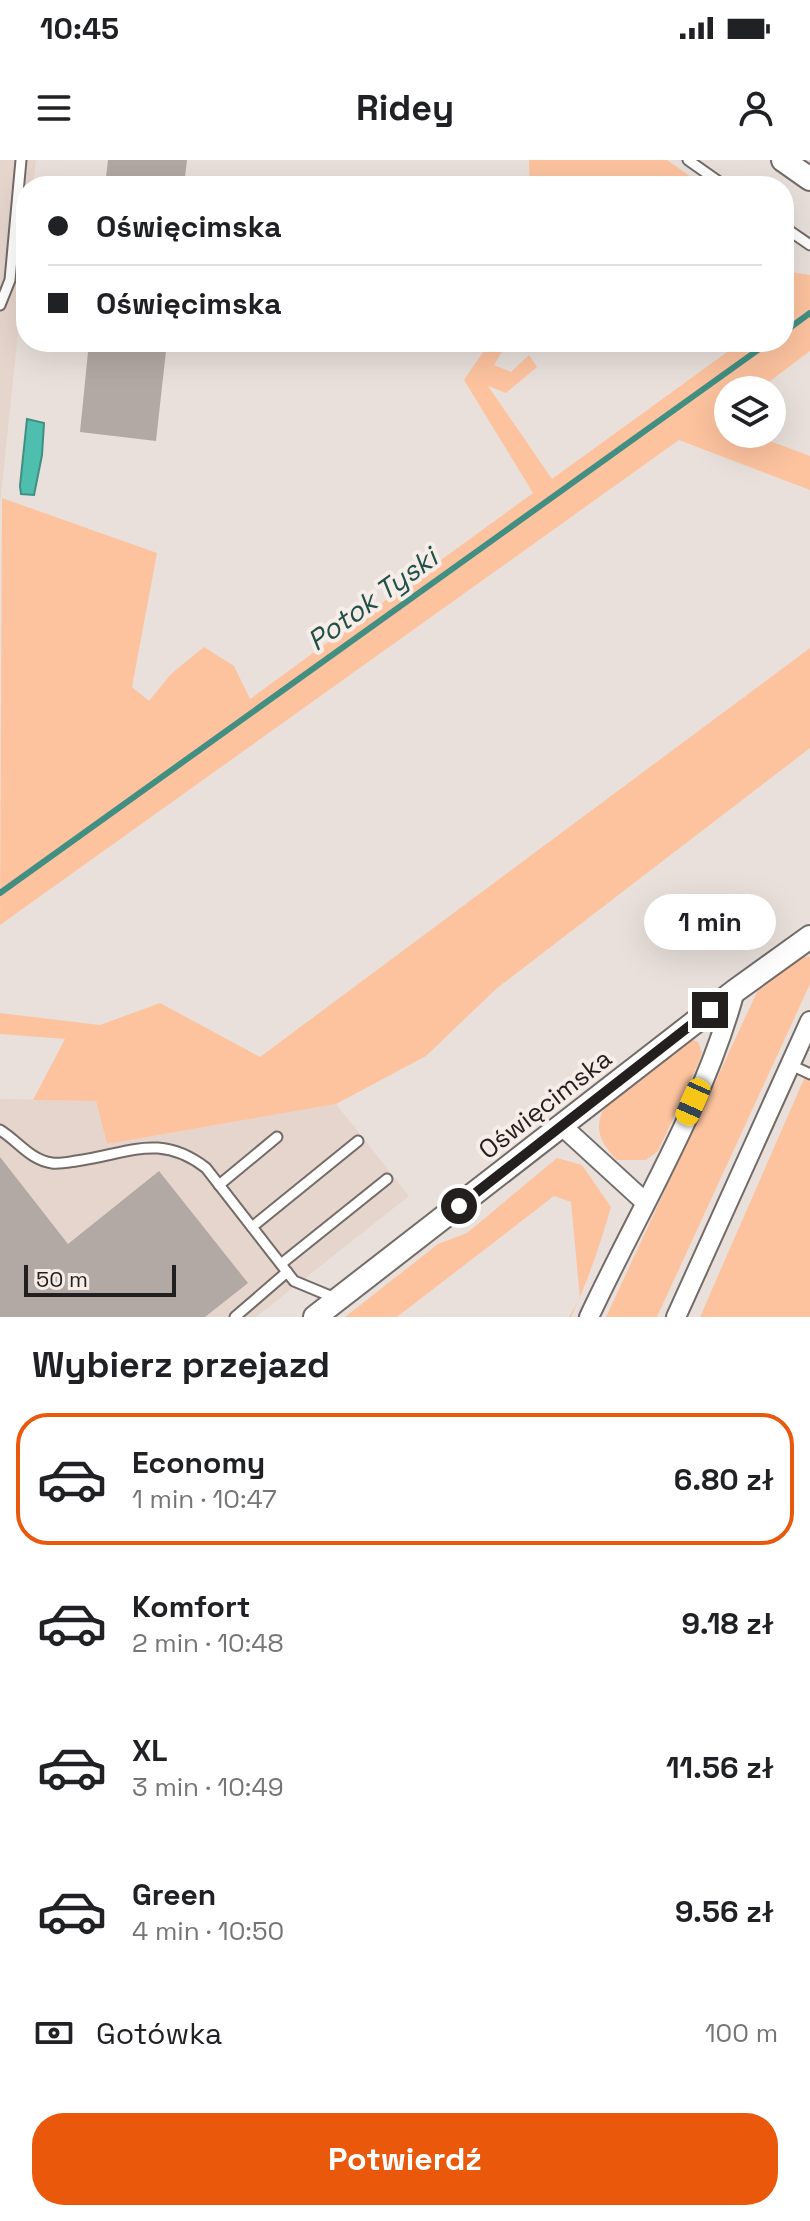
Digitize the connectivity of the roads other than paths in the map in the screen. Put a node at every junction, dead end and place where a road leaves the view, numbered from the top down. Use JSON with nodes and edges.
{"nodes":[{"id":1,"x":688,"y":160,"type":"edge"},
{"id":2,"x":783,"y":160,"type":"edge"},
{"id":3,"x":711,"y":176,"type":"edge"},
{"id":4,"x":810,"y":179,"type":"edge"},
{"id":5,"x":16,"y":215,"type":"edge"},
{"id":6,"x":0,"y":305,"type":"edge"},
{"id":7,"x":810,"y":937,"type":"edge"},
{"id":8,"x":735,"y":991,"type":"junction"},
{"id":9,"x":810,"y":1021,"type":"edge"},
{"id":10,"x":791,"y":1065,"type":"junction"},
{"id":11,"x":810,"y":1074,"type":"edge"},
{"id":12,"x":562,"y":1126,"type":"junction"},
{"id":13,"x":0,"y":1130,"type":"edge"},
{"id":14,"x":277,"y":1137,"type":"dead end"},
{"id":15,"x":358,"y":1141,"type":"dead end"},
{"id":16,"x":387,"y":1179,"type":"dead end"},
{"id":17,"x":219,"y":1185,"type":"junction"},
{"id":18,"x":645,"y":1202,"type":"junction"},
{"id":19,"x":252,"y":1227,"type":"junction"},
{"id":20,"x":284,"y":1268,"type":"junction"},
{"id":21,"x":338,"y":1299,"type":"junction"},
{"id":22,"x":235,"y":1317,"type":"edge"},
{"id":23,"x":315,"y":1317,"type":"edge"},
{"id":24,"x":589,"y":1317,"type":"edge"},
{"id":25,"x":676,"y":1317,"type":"edge"}],
"edges":[{"from":1,"to":3,"type":"lane"},
{"from":2,"to":4,"type":"street"},
{"from":5,"to":6,"type":"lane"},
{"from":7,"to":8,"type":"street","name":"Oświęcimska"},
{"from":8,"to":12,"type":"street","name":"Oświęcimska"},
{"from":8,"to":18,"type":"street"},
{"from":9,"to":10,"type":"street"},
{"from":10,"to":11,"type":"lane"},
{"from":10,"to":25,"type":"street"},
{"from":12,"to":18,"type":"street"},
{"from":12,"to":21,"type":"street","name":"Oświęcimska"},
{"from":13,"to":17,"type":"lane"},
{"from":14,"to":17,"type":"lane"},
{"from":15,"to":19,"type":"lane"},
{"from":16,"to":20,"type":"lane"},
{"from":17,"to":19,"type":"lane"},
{"from":18,"to":24,"type":"street"},
{"from":19,"to":20,"type":"lane"},
{"from":20,"to":21,"type":"lane"},
{"from":20,"to":22,"type":"lane"},
{"from":21,"to":23,"type":"street","name":"Oświęcimska"}]}
